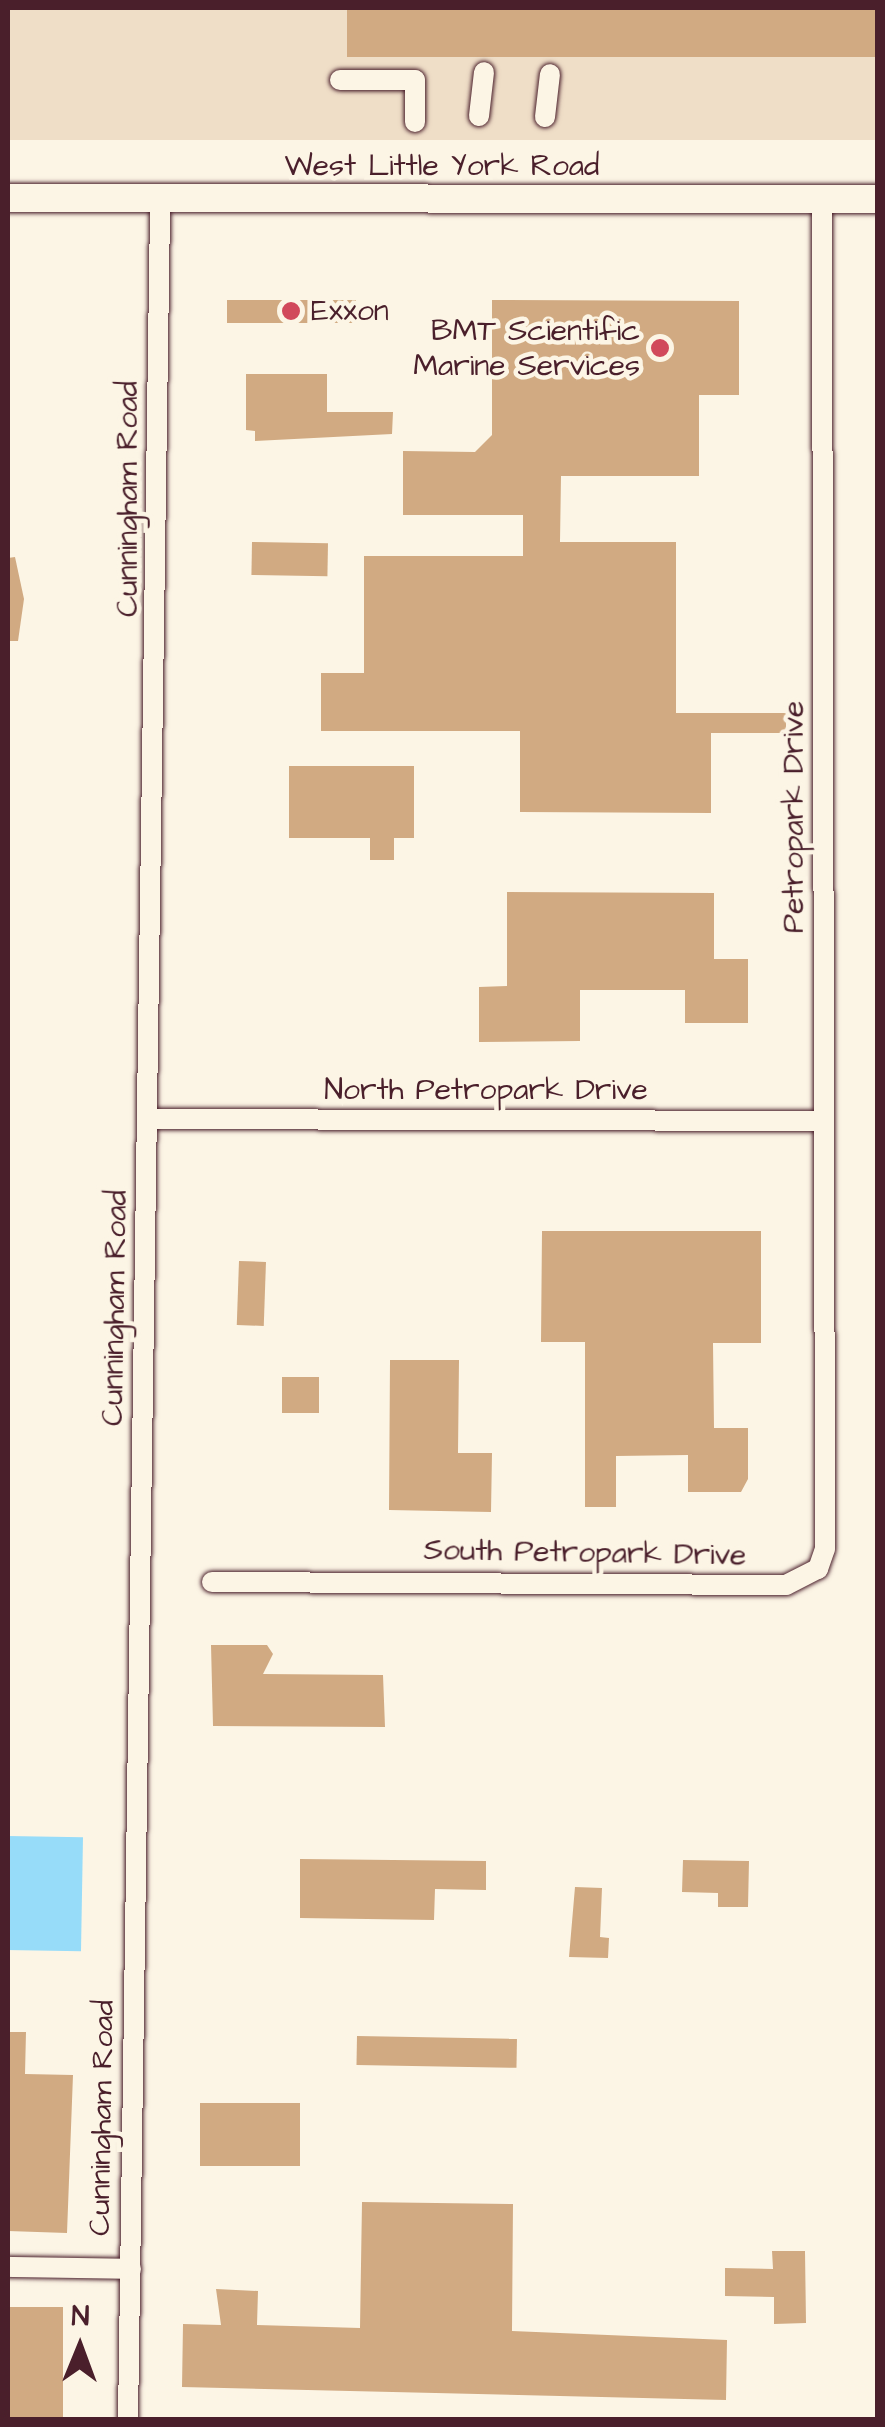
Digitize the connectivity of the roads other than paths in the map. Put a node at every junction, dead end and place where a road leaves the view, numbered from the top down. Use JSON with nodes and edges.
{"nodes":[{"id":1,"x":484,"y":72,"type":"dead end"},
{"id":2,"x":550,"y":74,"type":"dead end"},
{"id":3,"x":340,"y":80,"type":"dead end"},
{"id":4,"x":479,"y":116,"type":"dead end"},
{"id":5,"x":544,"y":117,"type":"dead end"},
{"id":6,"x":415,"y":122,"type":"dead end"},
{"id":7,"x":8,"y":198,"type":"edge"},
{"id":8,"x":160,"y":198,"type":"junction"},
{"id":9,"x":822,"y":198,"type":"junction"},
{"id":10,"x":878,"y":198,"type":"edge"},
{"id":11,"x":150,"y":1119,"type":"junction"},
{"id":12,"x":823,"y":1121,"type":"junction"},
{"id":13,"x":822,"y":1435,"type":"joint"},
{"id":14,"x":212,"y":1582,"type":"dead end"},
{"id":15,"x":8,"y":2266,"type":"edge"},
{"id":16,"x":130,"y":2269,"type":"junction"},
{"id":17,"x":128,"y":2420,"type":"edge"}],
"edges":[{"from":1,"to":4,"type":"street"},
{"from":2,"to":5,"type":"street"},
{"from":3,"to":6,"type":"street"},
{"from":7,"to":8,"type":"main road","name":"West Little York Road"},
{"from":8,"to":9,"type":"main road","name":"West Little York Road"},
{"from":8,"to":11,"type":"street","name":"Cunningham Road"},
{"from":9,"to":10,"type":"main road","name":"West Little York Road"},
{"from":9,"to":12,"type":"street","name":"Petropark Drive"},
{"from":11,"to":12,"type":"street","name":"North Petropark Drive"},
{"from":11,"to":16,"type":"street","name":"Cunningham Road"},
{"from":12,"to":13,"type":"street","name":"Petropark Drive"},
{"from":13,"to":14,"type":"street","name":"South Petropark Drive"},
{"from":15,"to":16,"type":"street"},
{"from":16,"to":17,"type":"street","name":"Cunningham Road"}]}
